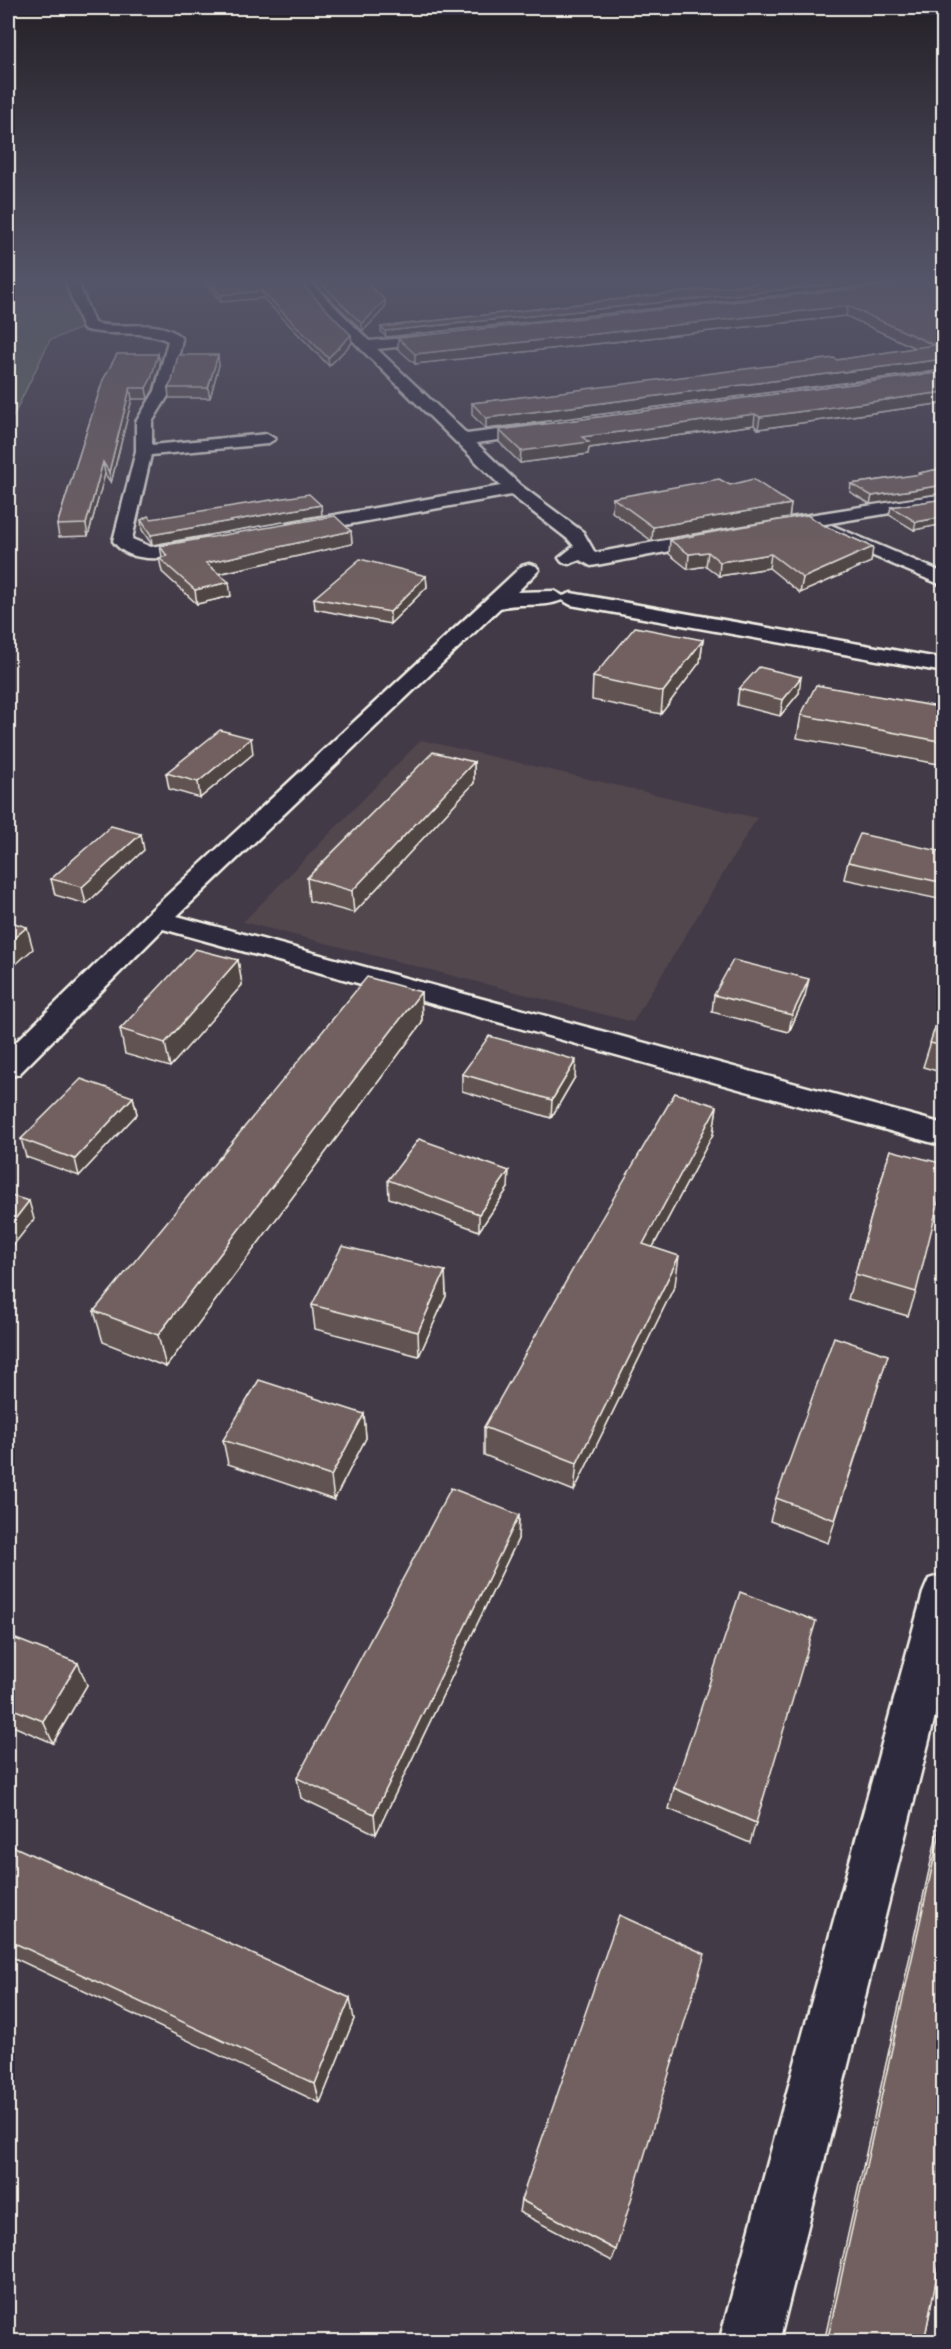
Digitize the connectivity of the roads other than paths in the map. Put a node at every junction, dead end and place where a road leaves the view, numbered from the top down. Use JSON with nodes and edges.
{"nodes":[{"id":1,"x":163,"y":390,"type":"edge"},
{"id":2,"x":411,"y":390,"type":"edge"},
{"id":3,"x":555,"y":428,"type":"edge"},
{"id":4,"x":267,"y":440,"type":"dead end"},
{"id":5,"x":462,"y":440,"type":"junction"},
{"id":6,"x":144,"y":451,"type":"junction"},
{"id":7,"x":514,"y":489,"type":"junction"},
{"id":8,"x":944,"y":499,"type":"edge"},
{"id":9,"x":807,"y":520,"type":"junction"},
{"id":10,"x":750,"y":531,"type":"edge"},
{"id":11,"x":273,"y":532,"type":"edge"},
{"id":12,"x":727,"y":535,"type":"edge"},
{"id":13,"x":228,"y":540,"type":"edge"},
{"id":14,"x":562,"y":559,"type":"junction"},
{"id":15,"x":622,"y":574,"type":"dead end"},
{"id":16,"x":944,"y":580,"type":"edge"},
{"id":17,"x":562,"y":598,"type":"junction"},
{"id":18,"x":493,"y":604,"type":"junction"},
{"id":19,"x":944,"y":666,"type":"edge"},
{"id":20,"x":158,"y":919,"type":"junction"},
{"id":21,"x":8,"y":1067,"type":"edge"},
{"id":22,"x":944,"y":1135,"type":"edge"},
{"id":23,"x":944,"y":1593,"type":"edge"},
{"id":24,"x":748,"y":2342,"type":"edge"}],
"edges":[{"from":1,"to":6,"type":"street"},
{"from":2,"to":5,"type":"street"},
{"from":3,"to":5,"type":"street"},
{"from":4,"to":6,"type":"street"},
{"from":5,"to":7,"type":"street"},
{"from":6,"to":13,"type":"street"},
{"from":7,"to":11,"type":"street"},
{"from":7,"to":14,"type":"street"},
{"from":8,"to":9,"type":"street"},
{"from":9,"to":10,"type":"street"},
{"from":9,"to":16,"type":"street"},
{"from":12,"to":14,"type":"street"},
{"from":14,"to":15,"type":"street"},
{"from":14,"to":17,"type":"street"},
{"from":14,"to":18,"type":"street"},
{"from":17,"to":18,"type":"street"},
{"from":17,"to":19,"type":"street"},
{"from":18,"to":20,"type":"street"},
{"from":20,"to":21,"type":"street"},
{"from":20,"to":22,"type":"street"},
{"from":23,"to":24,"type":"street"}]}
